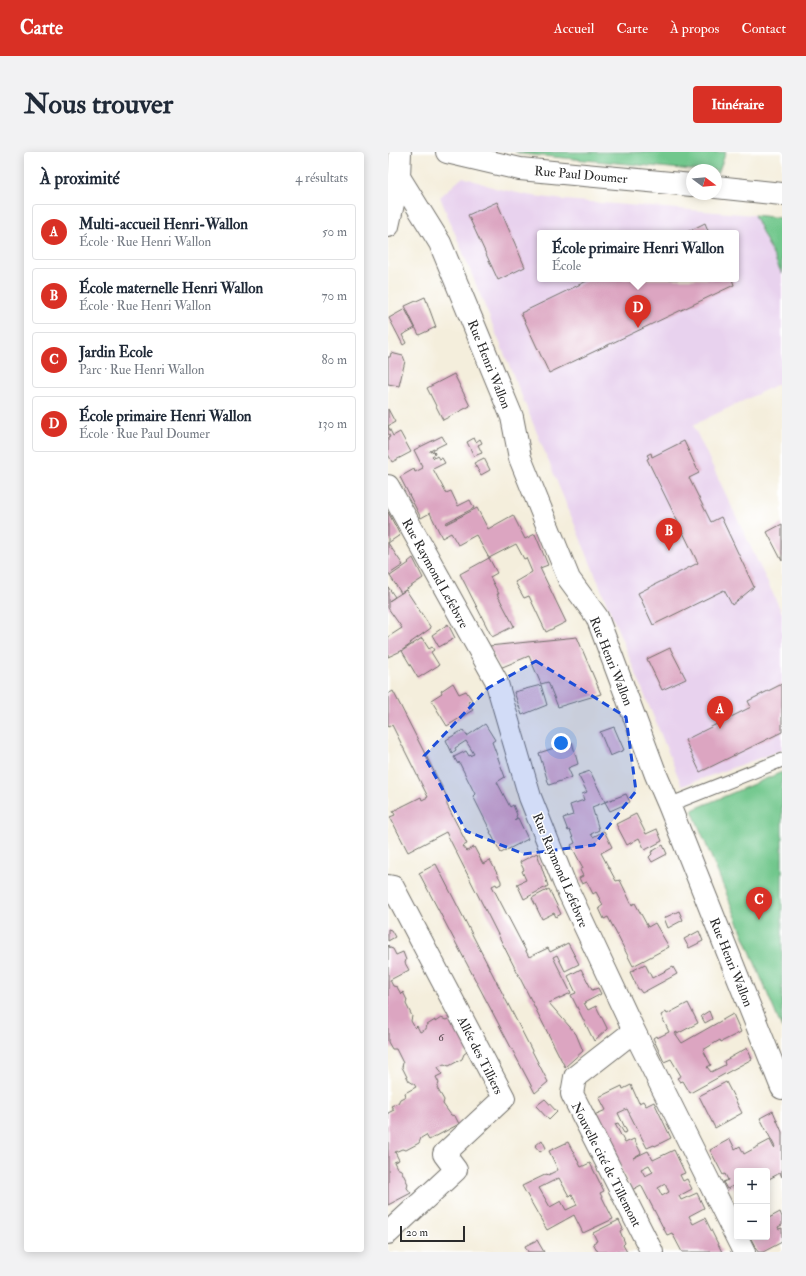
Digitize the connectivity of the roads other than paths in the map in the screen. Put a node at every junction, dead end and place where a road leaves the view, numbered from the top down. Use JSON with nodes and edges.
{"nodes":[{"id":1,"x":400,"y":152,"type":"edge"},
{"id":2,"x":447,"y":152,"type":"edge"},
{"id":3,"x":399,"y":178,"type":"junction"},
{"id":4,"x":686,"y":184,"type":"edge"},
{"id":5,"x":722,"y":188,"type":"edge"},
{"id":6,"x":782,"y":194,"type":"edge"},
{"id":7,"x":388,"y":226,"type":"edge"},
{"id":8,"x":388,"y":486,"type":"edge"},
{"id":9,"x":782,"y":760,"type":"edge"},
{"id":10,"x":669,"y":804,"type":"junction"},
{"id":11,"x":388,"y":886,"type":"edge"},
{"id":12,"x":634,"y":1031,"type":"junction"},
{"id":13,"x":782,"y":1088,"type":"edge"},
{"id":14,"x":388,"y":1233,"type":"edge"},
{"id":15,"x":652,"y":1252,"type":"edge"},
{"id":16,"x":744,"y":1252,"type":"edge"}],
"edges":[{"from":1,"to":3,"type":"street"},
{"from":2,"to":4,"type":"street","name":"Rue Paul Doumer"},
{"from":3,"to":7,"type":"street"},
{"from":3,"to":10,"type":"street","name":"Rue Henri Wallon"},
{"from":5,"to":6,"type":"street"},
{"from":8,"to":12,"type":"street","name":"Rue Raymond Lefebvre"},
{"from":9,"to":10,"type":"lane"},
{"from":10,"to":13,"type":"street","name":"Rue Henri Wallon"},
{"from":11,"to":14,"type":"street","name":"Allée des Tilliers"},
{"from":12,"to":15,"type":"street","name":"Nouvelle cité de Tillemont"},
{"from":12,"to":16,"type":"street","name":"Rue Raymond Lefebvre"}]}
